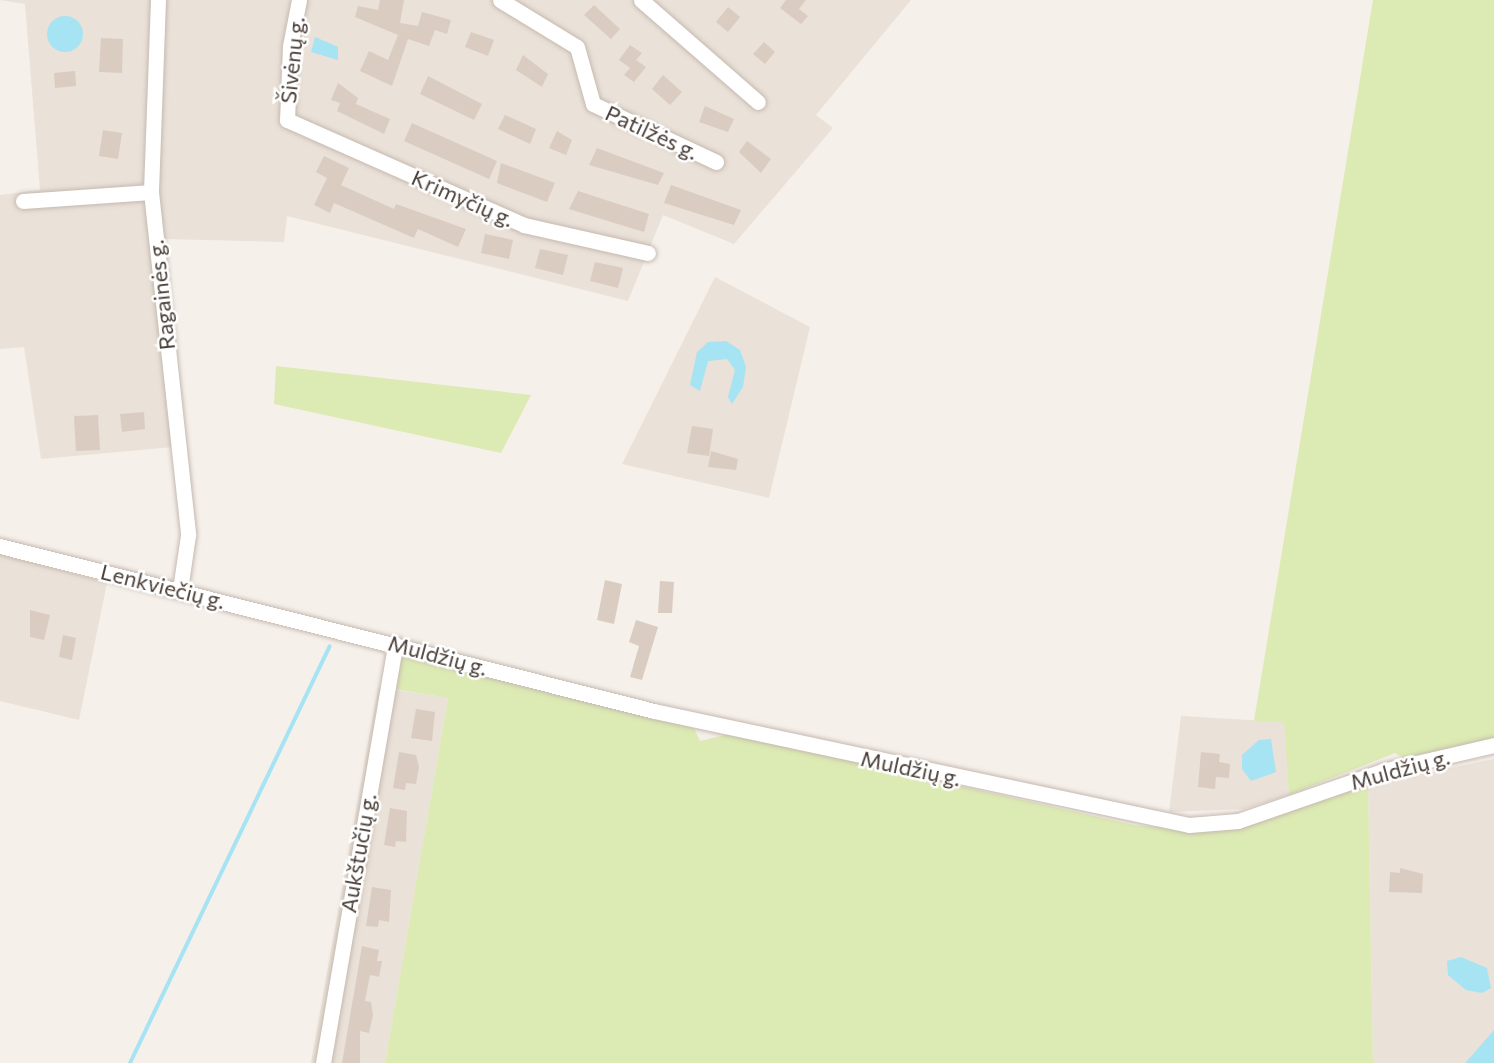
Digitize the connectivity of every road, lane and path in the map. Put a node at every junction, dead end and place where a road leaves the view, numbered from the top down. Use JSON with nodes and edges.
{"nodes":[{"id":1,"x":158,"y":0,"type":"edge"},
{"id":2,"x":299,"y":0,"type":"edge"},
{"id":3,"x":500,"y":0,"type":"edge"},
{"id":4,"x":641,"y":0,"type":"edge"},
{"id":5,"x":758,"y":102,"type":"dead end"},
{"id":6,"x":287,"y":120,"type":"joint"},
{"id":7,"x":716,"y":162,"type":"dead end"},
{"id":8,"x":150,"y":192,"type":"junction"},
{"id":9,"x":23,"y":201,"type":"dead end"},
{"id":10,"x":648,"y":253,"type":"dead end"},
{"id":11,"x":0,"y":546,"type":"edge"},
{"id":12,"x":180,"y":590,"type":"junction"},
{"id":13,"x":326,"y":627,"type":"joint"},
{"id":14,"x":394,"y":644,"type":"junction"},
{"id":15,"x":1494,"y":746,"type":"edge"},
{"id":16,"x":323,"y":1063,"type":"edge"}],
"edges":[{"from":1,"to":8,"type":"street","name":"Ragainės g."},
{"from":2,"to":6,"type":"street","name":"Šivėnų g."},
{"from":3,"to":7,"type":"street","name":"Patilžės g."},
{"from":4,"to":5,"type":"street"},
{"from":6,"to":10,"type":"street","name":"Krimyčių g."},
{"from":8,"to":9,"type":"street"},
{"from":8,"to":12,"type":"street","name":"Ragainės g."},
{"from":11,"to":12,"type":"street","name":"Lenkviečių g."},
{"from":12,"to":13,"type":"street","name":"Lenkviečių g."},
{"from":13,"to":14,"type":"street","name":"Muldžių g."},
{"from":14,"to":15,"type":"street","name":"Muldžių g."},
{"from":14,"to":16,"type":"street","name":"Aukštučių g."}]}
